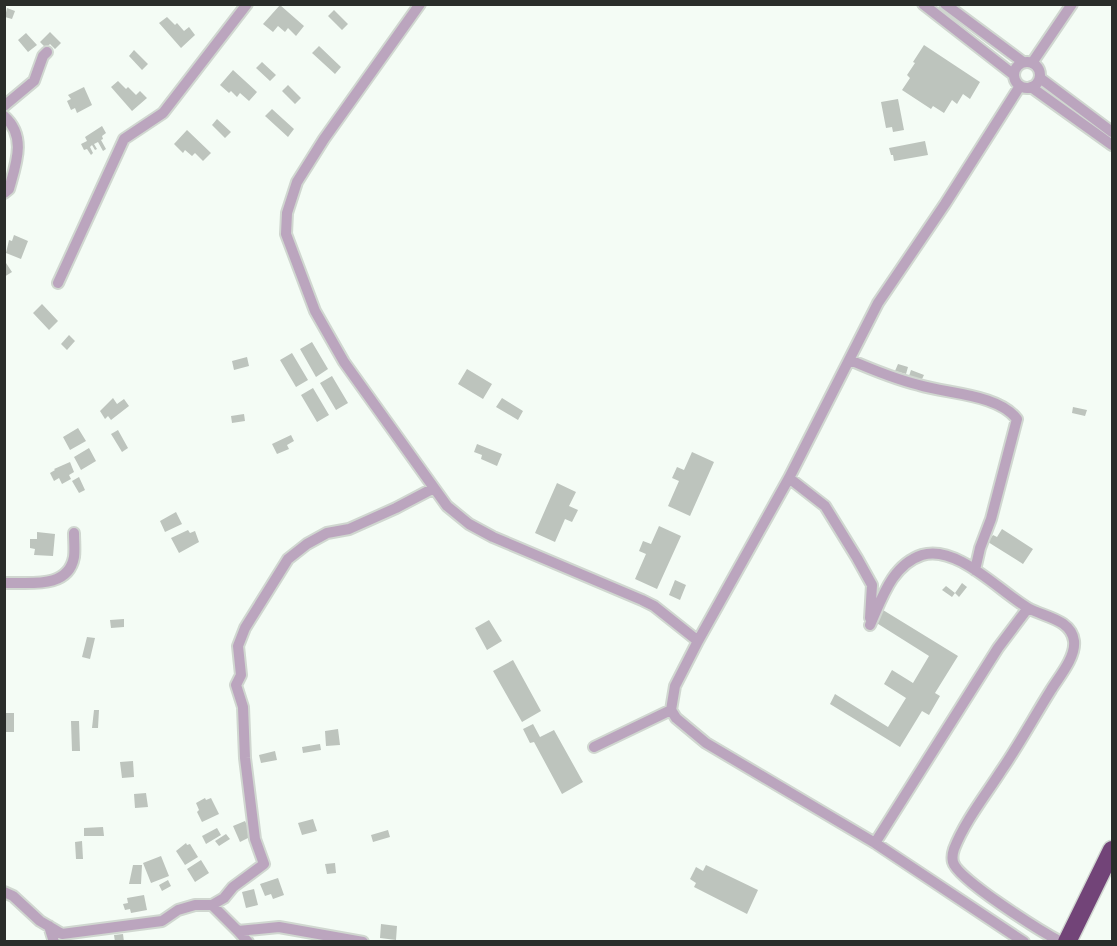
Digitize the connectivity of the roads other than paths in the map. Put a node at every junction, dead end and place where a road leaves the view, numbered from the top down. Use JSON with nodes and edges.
{"nodes":[{"id":1,"x":247,"y":4,"type":"edge"},
{"id":2,"x":420,"y":4,"type":"edge"},
{"id":3,"x":923,"y":4,"type":"edge"},
{"id":4,"x":945,"y":4,"type":"edge"},
{"id":5,"x":1072,"y":4,"type":"edge"},
{"id":6,"x":47,"y":52,"type":"dead end"},
{"id":7,"x":1027,"y":62,"type":"junction"},
{"id":8,"x":1014,"y":75,"type":"junction"},
{"id":9,"x":1040,"y":78,"type":"junction"},
{"id":10,"x":1026,"y":86,"type":"junction"},
{"id":11,"x":4,"y":106,"type":"edge"},
{"id":12,"x":4,"y":116,"type":"edge"},
{"id":13,"x":1113,"y":132,"type":"edge"},
{"id":14,"x":1113,"y":145,"type":"edge"},
{"id":15,"x":4,"y":194,"type":"edge"},
{"id":16,"x":58,"y":283,"type":"dead end"},
{"id":17,"x":850,"y":360,"type":"junction"},
{"id":18,"x":789,"y":478,"type":"junction"},
{"id":19,"x":434,"y":488,"type":"junction"},
{"id":20,"x":74,"y":533,"type":"dead end"},
{"id":21,"x":975,"y":570,"type":"junction"},
{"id":22,"x":4,"y":583,"type":"edge"},
{"id":23,"x":1029,"y":608,"type":"junction"},
{"id":24,"x":698,"y":641,"type":"junction"},
{"id":25,"x":671,"y":710,"type":"junction"},
{"id":26,"x":594,"y":747,"type":"dead end"},
{"id":27,"x":874,"y":843,"type":"junction"},
{"id":28,"x":1113,"y":850,"type":"edge"},
{"id":29,"x":4,"y":892,"type":"edge"},
{"id":30,"x":212,"y":905,"type":"junction"},
{"id":31,"x":49,"y":926,"type":"junction"},
{"id":32,"x":238,"y":932,"type":"junction"},
{"id":33,"x":54,"y":942,"type":"edge"},
{"id":34,"x":248,"y":942,"type":"edge"},
{"id":35,"x":363,"y":942,"type":"edge"},
{"id":36,"x":1024,"y":942,"type":"edge"},
{"id":37,"x":1061,"y":942,"type":"edge"},
{"id":38,"x":1067,"y":942,"type":"edge"}],
"edges":[{"from":1,"to":16,"type":"street"},
{"from":2,"to":19,"type":"street"},
{"from":3,"to":8,"type":"street"},
{"from":4,"to":7,"type":"street"},
{"from":5,"to":7,"type":"street"},
{"from":6,"to":11,"type":"street"},
{"from":7,"to":8,"type":"street"},
{"from":7,"to":9,"type":"street"},
{"from":8,"to":10,"type":"street"},
{"from":9,"to":10,"type":"street"},
{"from":9,"to":13,"type":"street"},
{"from":10,"to":14,"type":"street"},
{"from":10,"to":17,"type":"street"},
{"from":12,"to":15,"type":"street"},
{"from":17,"to":18,"type":"street"},
{"from":17,"to":21,"type":"street"},
{"from":18,"to":21,"type":"street"},
{"from":18,"to":24,"type":"street"},
{"from":19,"to":24,"type":"street"},
{"from":19,"to":30,"type":"street"},
{"from":20,"to":22,"type":"street"},
{"from":21,"to":23,"type":"street"},
{"from":23,"to":27,"type":"street"},
{"from":23,"to":37,"type":"street"},
{"from":24,"to":25,"type":"street"},
{"from":25,"to":26,"type":"street"},
{"from":25,"to":27,"type":"street"},
{"from":27,"to":36,"type":"street"},
{"from":28,"to":38,"type":"highway"},
{"from":29,"to":31,"type":"street"},
{"from":30,"to":31,"type":"street"},
{"from":30,"to":32,"type":"street"},
{"from":31,"to":33,"type":"street"},
{"from":32,"to":34,"type":"street"},
{"from":32,"to":35,"type":"street"}]}
